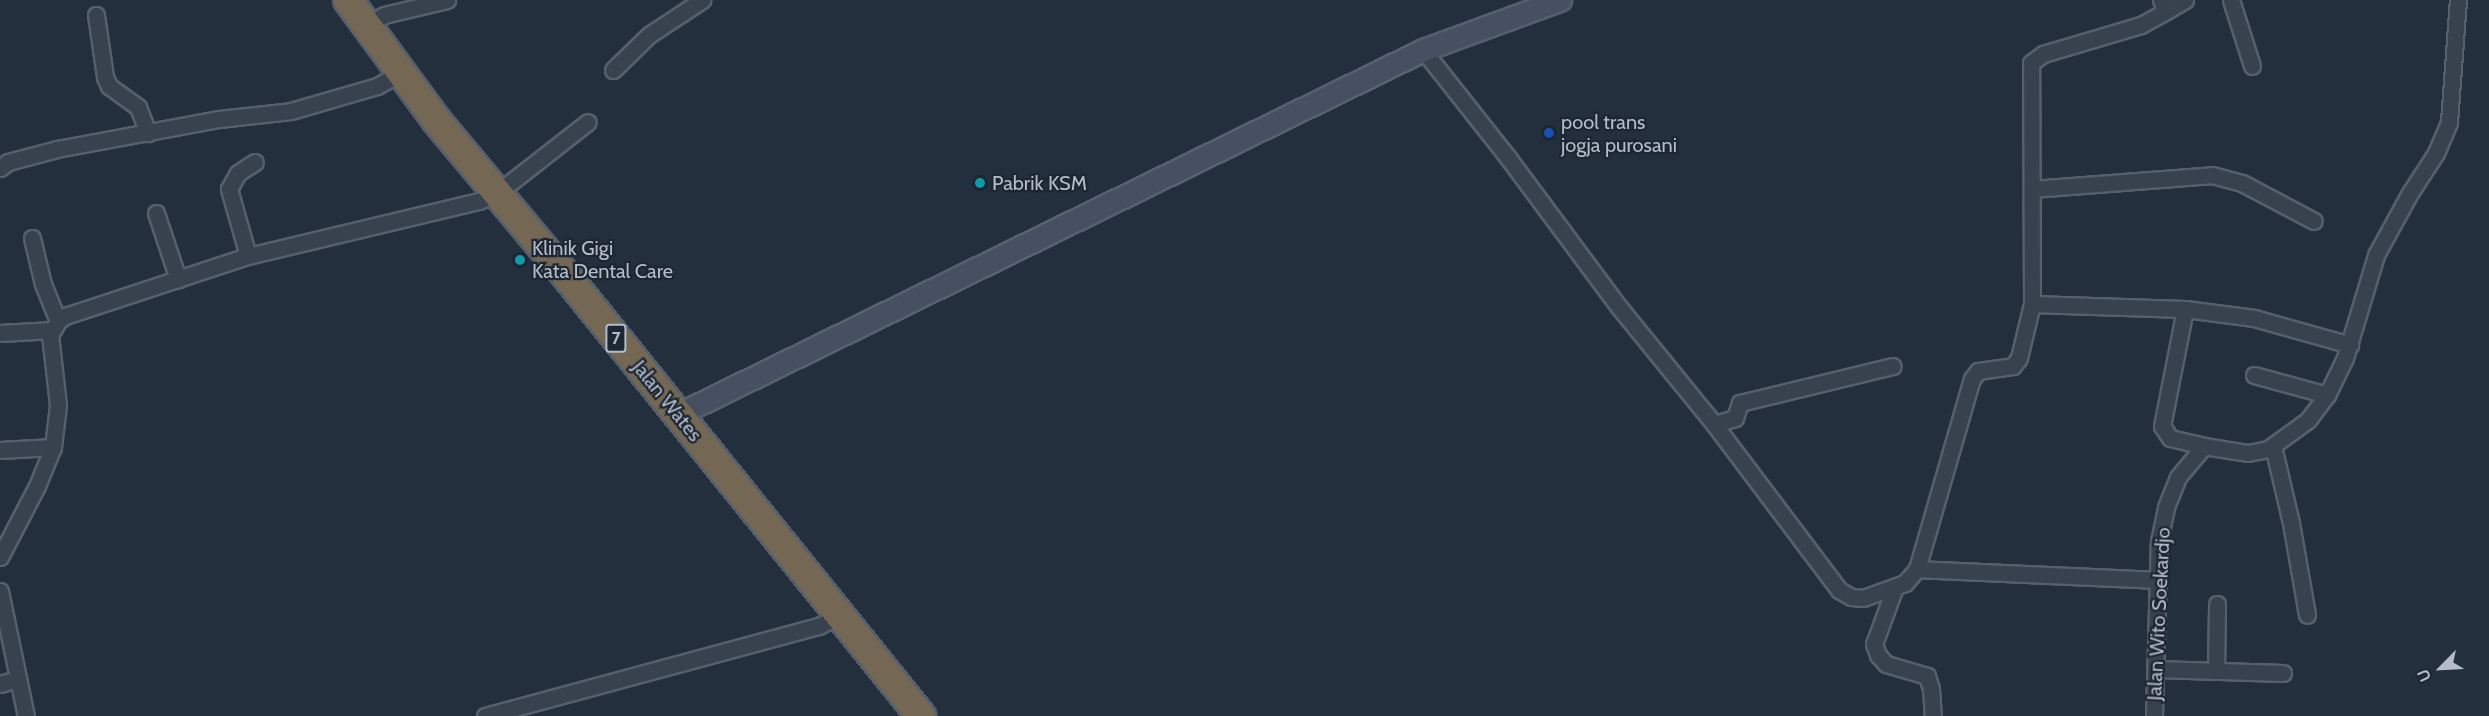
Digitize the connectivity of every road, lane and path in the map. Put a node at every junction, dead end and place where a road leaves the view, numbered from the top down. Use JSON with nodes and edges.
{"nodes":[{"id":1,"x":348,"y":0,"type":"edge"},
{"id":2,"x":447,"y":0,"type":"edge"},
{"id":3,"x":702,"y":0,"type":"edge"},
{"id":4,"x":1560,"y":0,"type":"edge"},
{"id":5,"x":2184,"y":0,"type":"edge"},
{"id":6,"x":2230,"y":0,"type":"edge"},
{"id":7,"x":2458,"y":0,"type":"edge"},
{"id":8,"x":2164,"y":5,"type":"edge"},
{"id":9,"x":96,"y":15,"type":"dead end"},
{"id":10,"x":366,"y":26,"type":"junction"},
{"id":11,"x":1423,"y":50,"type":"junction"},
{"id":12,"x":2252,"y":66,"type":"dead end"},
{"id":13,"x":613,"y":70,"type":"dead end"},
{"id":14,"x":400,"y":73,"type":"junction"},
{"id":15,"x":588,"y":122,"type":"dead end"},
{"id":16,"x":148,"y":133,"type":"junction"},
{"id":17,"x":255,"y":162,"type":"dead end"},
{"id":18,"x":0,"y":168,"type":"edge"},
{"id":19,"x":2032,"y":189,"type":"junction"},
{"id":20,"x":497,"y":193,"type":"junction"},
{"id":21,"x":156,"y":213,"type":"dead end"},
{"id":22,"x":2314,"y":221,"type":"dead end"},
{"id":23,"x":32,"y":238,"type":"dead end"},
{"id":24,"x":248,"y":256,"type":"junction"},
{"id":25,"x":178,"y":279,"type":"junction"},
{"id":26,"x":2032,"y":304,"type":"junction"},
{"id":27,"x":2185,"y":309,"type":"junction"},
{"id":28,"x":56,"y":325,"type":"junction"},
{"id":29,"x":0,"y":333,"type":"edge"},
{"id":30,"x":2349,"y":345,"type":"junction"},
{"id":31,"x":1893,"y":366,"type":"dead end"},
{"id":32,"x":2254,"y":375,"type":"dead end"},
{"id":33,"x":2327,"y":395,"type":"junction"},
{"id":34,"x":677,"y":416,"type":"junction"},
{"id":35,"x":1714,"y":424,"type":"junction"},
{"id":36,"x":2204,"y":446,"type":"junction"},
{"id":37,"x":2273,"y":446,"type":"junction"},
{"id":38,"x":53,"y":447,"type":"junction"},
{"id":39,"x":0,"y":450,"type":"edge"},
{"id":40,"x":7,"y":528,"type":"edge"},
{"id":41,"x":0,"y":557,"type":"edge"},
{"id":42,"x":1917,"y":569,"type":"junction"},
{"id":43,"x":2158,"y":580,"type":"junction"},
{"id":44,"x":1895,"y":587,"type":"junction"},
{"id":45,"x":0,"y":591,"type":"edge"},
{"id":46,"x":2217,"y":604,"type":"dead end"},
{"id":47,"x":839,"y":615,"type":"junction"},
{"id":48,"x":2307,"y":615,"type":"dead end"},
{"id":49,"x":3,"y":627,"type":"edge"},
{"id":50,"x":2156,"y":669,"type":"junction"},
{"id":51,"x":2216,"y":671,"type":"junction"},
{"id":52,"x":2283,"y":673,"type":"dead end"},
{"id":53,"x":17,"y":679,"type":"junction"},
{"id":54,"x":0,"y":684,"type":"edge"},
{"id":55,"x":26,"y":716,"type":"edge"},
{"id":56,"x":485,"y":716,"type":"edge"},
{"id":57,"x":921,"y":716,"type":"edge"},
{"id":58,"x":1933,"y":716,"type":"edge"},
{"id":59,"x":2154,"y":716,"type":"edge"}],
"edges":[{"from":1,"to":10,"type":"highway","name":"Jalan Wates","number":"7"},
{"from":2,"to":10,"type":"street"},
{"from":3,"to":13,"type":"street"},
{"from":4,"to":11,"type":"street"},
{"from":5,"to":8,"type":"street"},
{"from":6,"to":12,"type":"street"},
{"from":7,"to":30,"type":"street"},
{"from":8,"to":19,"type":"street"},
{"from":9,"to":16,"type":"street"},
{"from":10,"to":14,"type":"highway","name":"Jalan Wates","number":"7"},
{"from":11,"to":34,"type":"street"},
{"from":11,"to":35,"type":"street"},
{"from":14,"to":16,"type":"street"},
{"from":14,"to":20,"type":"highway","name":"Jalan Wates","number":"7"},
{"from":15,"to":20,"type":"street"},
{"from":16,"to":18,"type":"street"},
{"from":17,"to":24,"type":"street"},
{"from":19,"to":22,"type":"street"},
{"from":19,"to":26,"type":"street"},
{"from":20,"to":24,"type":"street"},
{"from":20,"to":34,"type":"highway","name":"Jalan Wates","number":"7"},
{"from":21,"to":25,"type":"street"},
{"from":23,"to":28,"type":"street"},
{"from":24,"to":25,"type":"street"},
{"from":25,"to":28,"type":"street"},
{"from":26,"to":27,"type":"street"},
{"from":26,"to":42,"type":"street"},
{"from":27,"to":30,"type":"street"},
{"from":27,"to":36,"type":"street"},
{"from":28,"to":29,"type":"street"},
{"from":28,"to":38,"type":"street"},
{"from":30,"to":33,"type":"street"},
{"from":31,"to":35,"type":"street"},
{"from":32,"to":33,"type":"street"},
{"from":33,"to":37,"type":"street"},
{"from":34,"to":47,"type":"highway","name":"Jalan Wates","number":"7"},
{"from":35,"to":44,"type":"street"},
{"from":36,"to":37,"type":"street"},
{"from":36,"to":43,"type":"street","name":"Jalan Wito Soekardjo"},
{"from":37,"to":48,"type":"street"},
{"from":38,"to":39,"type":"street"},
{"from":38,"to":40,"type":"street"},
{"from":40,"to":41,"type":"street"},
{"from":42,"to":43,"type":"street"},
{"from":42,"to":44,"type":"street"},
{"from":43,"to":50,"type":"street","name":"Jalan Wito Soekardjo"},
{"from":44,"to":58,"type":"street"},
{"from":45,"to":49,"type":"street"},
{"from":46,"to":51,"type":"street"},
{"from":47,"to":56,"type":"street"},
{"from":47,"to":57,"type":"highway","name":"Jalan Wates","number":"7"},
{"from":49,"to":53,"type":"street"},
{"from":50,"to":51,"type":"street"},
{"from":50,"to":59,"type":"street","name":"Jalan Wito Soekardjo"},
{"from":51,"to":52,"type":"street"},
{"from":53,"to":54,"type":"street"},
{"from":53,"to":55,"type":"street"}]}
